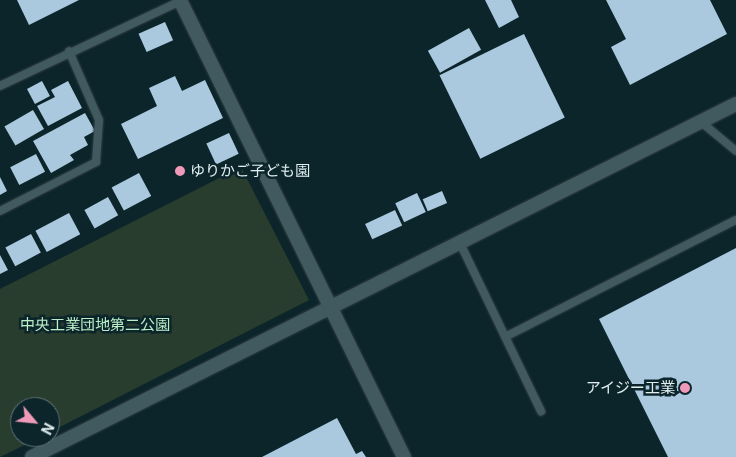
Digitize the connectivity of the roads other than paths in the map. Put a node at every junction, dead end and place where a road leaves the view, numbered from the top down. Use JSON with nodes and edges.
{"nodes":[{"id":1,"x":181,"y":0,"type":"edge"},
{"id":2,"x":69,"y":51,"type":"junction"},
{"id":3,"x":0,"y":86,"type":"edge"},
{"id":4,"x":736,"y":104,"type":"edge"},
{"id":5,"x":701,"y":122,"type":"junction"},
{"id":6,"x":736,"y":151,"type":"edge"},
{"id":7,"x":0,"y":210,"type":"edge"},
{"id":8,"x":736,"y":220,"type":"edge"},
{"id":9,"x":460,"y":242,"type":"junction"},
{"id":10,"x":333,"y":305,"type":"junction"},
{"id":11,"x":505,"y":337,"type":"junction"},
{"id":12,"x":541,"y":411,"type":"dead end"},
{"id":13,"x":393,"y":435,"type":"junction"},
{"id":14,"x":32,"y":457,"type":"edge"},
{"id":15,"x":399,"y":457,"type":"edge"},
{"id":16,"x":404,"y":457,"type":"edge"},
{"id":17,"x":411,"y":457,"type":"edge"}],
"edges":[{"from":1,"to":2,"type":"lane"},
{"from":1,"to":10,"type":"street"},
{"from":2,"to":3,"type":"lane"},
{"from":2,"to":7,"type":"lane"},
{"from":4,"to":5,"type":"street"},
{"from":5,"to":6,"type":"lane"},
{"from":5,"to":9,"type":"street"},
{"from":8,"to":11,"type":"lane"},
{"from":9,"to":10,"type":"street"},
{"from":9,"to":11,"type":"lane"},
{"from":10,"to":13,"type":"street"},
{"from":10,"to":14,"type":"street"},
{"from":11,"to":12,"type":"lane"},
{"from":13,"to":15,"type":"street"},
{"from":13,"to":16,"type":"street"},
{"from":13,"to":17,"type":"street"}]}
